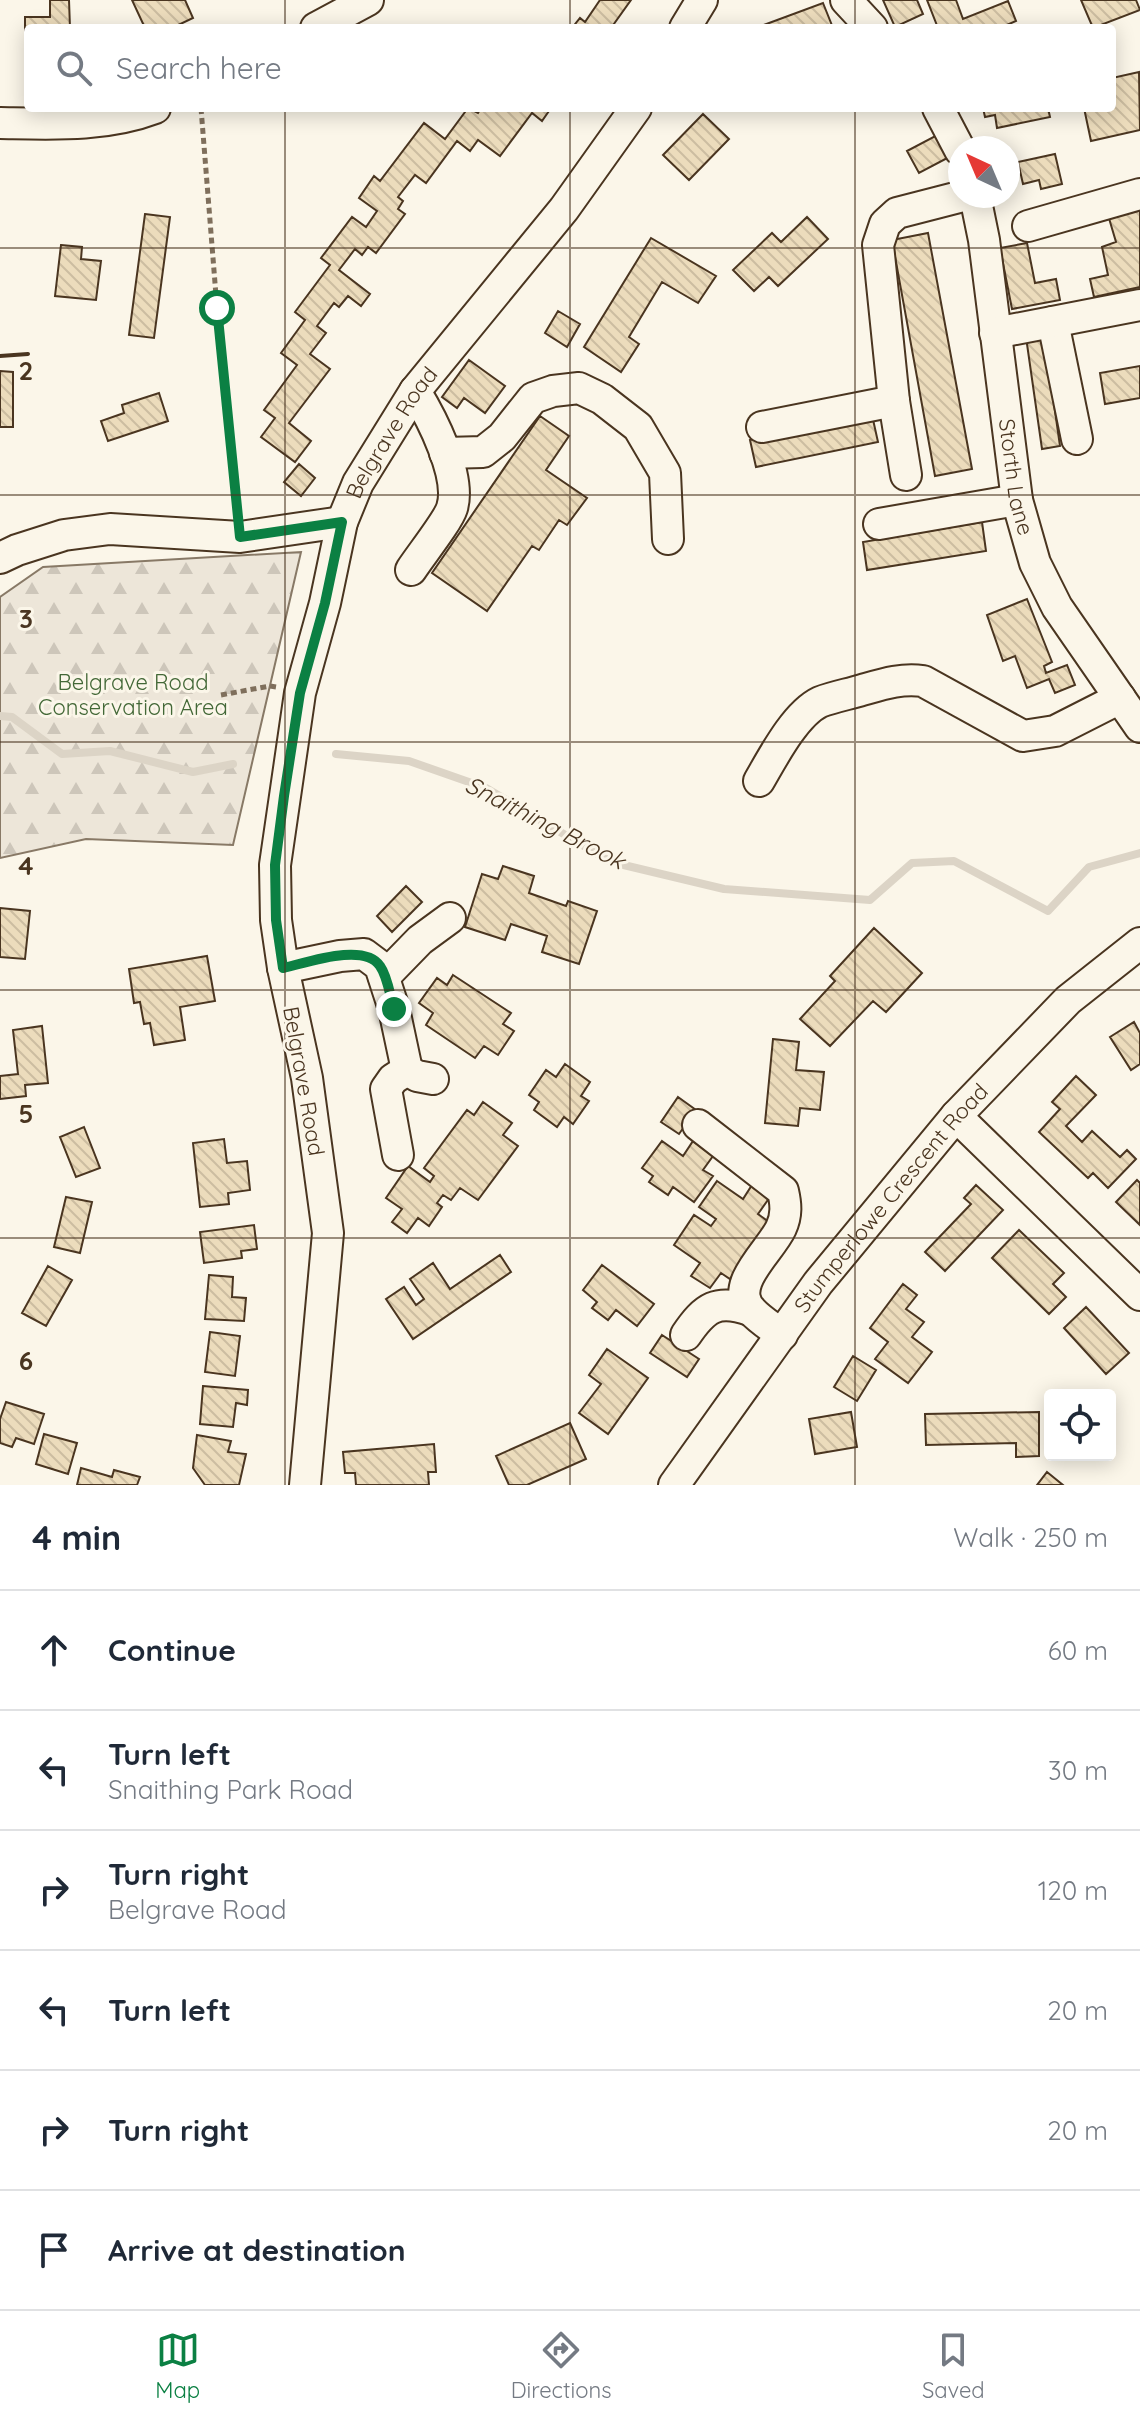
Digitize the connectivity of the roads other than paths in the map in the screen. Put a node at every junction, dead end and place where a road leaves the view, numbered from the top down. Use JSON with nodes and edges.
{"nodes":[{"id":1,"x":368,"y":0,"type":"edge"},
{"id":2,"x":702,"y":0,"type":"edge"},
{"id":3,"x":846,"y":0,"type":"edge"},
{"id":4,"x":323,"y":24,"type":"edge"},
{"id":5,"x":687,"y":24,"type":"edge"},
{"id":6,"x":868,"y":24,"type":"edge"},
{"id":7,"x":144,"y":112,"type":"edge"},
{"id":8,"x":633,"y":112,"type":"edge"},
{"id":9,"x":940,"y":112,"type":"edge"},
{"id":10,"x":0,"y":123,"type":"edge"},
{"id":11,"x":953,"y":136,"type":"edge"},
{"id":12,"x":1140,"y":194,"type":"edge"},
{"id":13,"x":948,"y":200,"type":"edge"},
{"id":14,"x":977,"y":208,"type":"edge"},
{"id":15,"x":1028,"y":226,"type":"dead end"},
{"id":16,"x":1140,"y":305,"type":"edge"},
{"id":17,"x":1053,"y":322,"type":"junction"},
{"id":18,"x":995,"y":333,"type":"junction"},
{"id":19,"x":415,"y":391,"type":"junction"},
{"id":20,"x":894,"y":401,"type":"junction"},
{"id":21,"x":762,"y":427,"type":"dead end"},
{"id":22,"x":1077,"y":439,"type":"dead end"},
{"id":23,"x":445,"y":453,"type":"junction"},
{"id":24,"x":906,"y":475,"type":"dead end"},
{"id":25,"x":1017,"y":500,"type":"junction"},
{"id":26,"x":342,"y":522,"type":"junction"},
{"id":27,"x":879,"y":524,"type":"dead end"},
{"id":28,"x":668,"y":539,"type":"dead end"},
{"id":29,"x":0,"y":558,"type":"edge"},
{"id":30,"x":411,"y":570,"type":"dead end"},
{"id":31,"x":1120,"y":698,"type":"junction"},
{"id":32,"x":1140,"y":727,"type":"edge"},
{"id":33,"x":759,"y":781,"type":"dead end"},
{"id":34,"x":450,"y":918,"type":"dead end"},
{"id":35,"x":1140,"y":943,"type":"edge"},
{"id":36,"x":283,"y":968,"type":"junction"},
{"id":37,"x":384,"y":977,"type":"junction"},
{"id":38,"x":956,"y":1116,"type":"junction"},
{"id":39,"x":698,"y":1125,"type":"dead end"},
{"id":40,"x":398,"y":1155,"type":"dead end"},
{"id":41,"x":1140,"y":1295,"type":"edge"},
{"id":42,"x":750,"y":1310,"type":"junction"},
{"id":43,"x":686,"y":1335,"type":"dead end"},
{"id":44,"x":782,"y":1335,"type":"junction"},
{"id":45,"x":305,"y":1485,"type":"edge"},
{"id":46,"x":674,"y":1485,"type":"edge"}],
"edges":[{"from":1,"to":4,"type":"street"},
{"from":2,"to":5,"type":"street"},
{"from":3,"to":6,"type":"street"},
{"from":7,"to":10,"type":"street"},
{"from":8,"to":19,"type":"street","name":"Belgrave Road"},
{"from":9,"to":11,"type":"street"},
{"from":12,"to":15,"type":"street"},
{"from":13,"to":20,"type":"street"},
{"from":14,"to":18,"type":"street","name":"Storth Lane"},
{"from":16,"to":17,"type":"street"},
{"from":17,"to":18,"type":"street"},
{"from":17,"to":22,"type":"street"},
{"from":18,"to":25,"type":"street","name":"Storth Lane"},
{"from":19,"to":23,"type":"street"},
{"from":19,"to":26,"type":"street","name":"Belgrave Road"},
{"from":20,"to":21,"type":"street"},
{"from":20,"to":24,"type":"street"},
{"from":23,"to":28,"type":"street"},
{"from":23,"to":30,"type":"street"},
{"from":25,"to":27,"type":"street"},
{"from":25,"to":31,"type":"street","name":"Storth Lane"},
{"from":26,"to":29,"type":"street"},
{"from":26,"to":36,"type":"street","name":"Belgrave Road"},
{"from":31,"to":32,"type":"street","name":"Storth Lane"},
{"from":31,"to":33,"type":"street"},
{"from":34,"to":37,"type":"street"},
{"from":35,"to":38,"type":"street","name":"Stumperlowe Crescent Road"},
{"from":36,"to":37,"type":"street"},
{"from":36,"to":45,"type":"street","name":"Belgrave Road"},
{"from":37,"to":40,"type":"street"},
{"from":38,"to":41,"type":"street"},
{"from":38,"to":44,"type":"street","name":"Stumperlowe Crescent Road"},
{"from":39,"to":42,"type":"street"},
{"from":42,"to":43,"type":"street"},
{"from":42,"to":44,"type":"street"},
{"from":44,"to":46,"type":"street","name":"Stumperlowe Crescent Road"}]}
